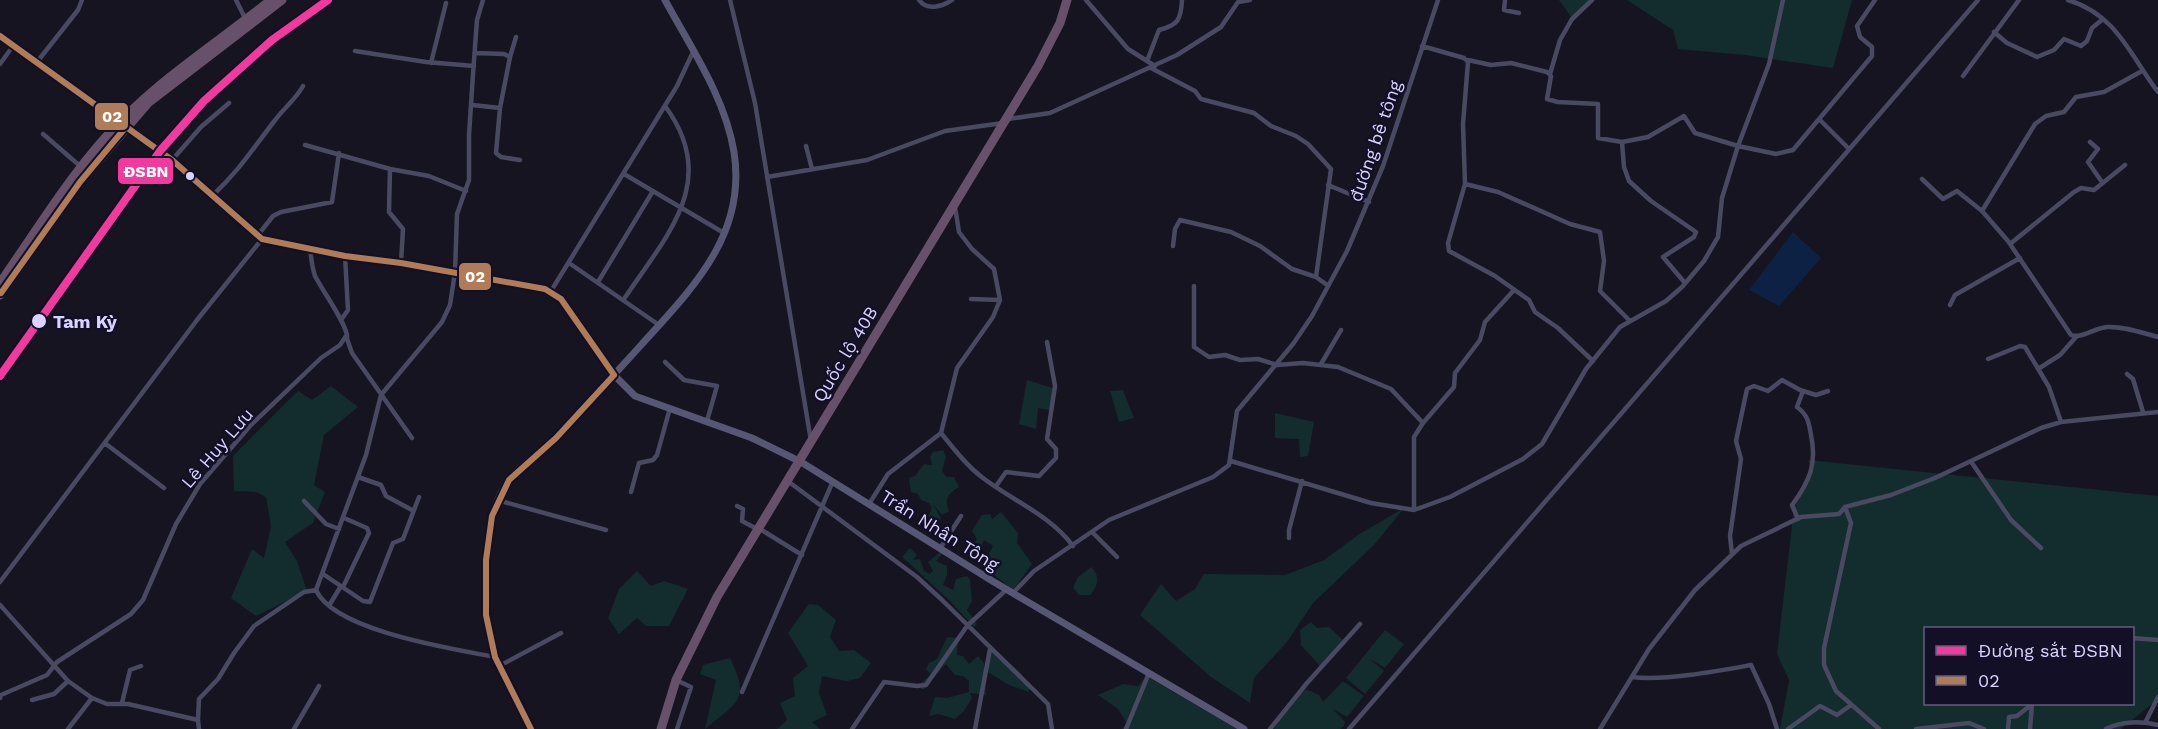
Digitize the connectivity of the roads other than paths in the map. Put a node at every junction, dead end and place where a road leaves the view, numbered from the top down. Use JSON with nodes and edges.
{"nodes":[{"id":1,"x":82,"y":0,"type":"edge"},
{"id":2,"x":236,"y":0,"type":"edge"},
{"id":3,"x":272,"y":0,"type":"edge"},
{"id":4,"x":282,"y":0,"type":"edge"},
{"id":5,"x":483,"y":0,"type":"edge"},
{"id":6,"x":665,"y":0,"type":"edge"},
{"id":7,"x":730,"y":0,"type":"edge"},
{"id":8,"x":919,"y":0,"type":"edge"},
{"id":9,"x":952,"y":0,"type":"edge"},
{"id":10,"x":1066,"y":0,"type":"edge"},
{"id":11,"x":1086,"y":0,"type":"edge"},
{"id":12,"x":1182,"y":0,"type":"edge"},
{"id":13,"x":1250,"y":0,"type":"edge"},
{"id":14,"x":1438,"y":0,"type":"edge"},
{"id":15,"x":1505,"y":0,"type":"edge"},
{"id":16,"x":1592,"y":0,"type":"edge"},
{"id":17,"x":1783,"y":0,"type":"edge"},
{"id":18,"x":1875,"y":0,"type":"edge"},
{"id":19,"x":1978,"y":0,"type":"edge"},
{"id":20,"x":2019,"y":0,"type":"edge"},
{"id":21,"x":2068,"y":0,"type":"edge"},
{"id":22,"x":1238,"y":1,"type":"edge"},
{"id":23,"x":446,"y":3,"type":"dead end"},
{"id":24,"x":1519,"y":13,"type":"dead end"},
{"id":25,"x":2103,"y":19,"type":"junction"},
{"id":26,"x":246,"y":20,"type":"junction"},
{"id":27,"x":1994,"y":32,"type":"junction"},
{"id":28,"x":0,"y":36,"type":"edge"},
{"id":29,"x":516,"y":37,"type":"dead end"},
{"id":30,"x":13,"y":46,"type":"junction"},
{"id":31,"x":1422,"y":46,"type":"junction"},
{"id":32,"x":355,"y":51,"type":"dead end"},
{"id":33,"x":693,"y":52,"type":"junction"},
{"id":34,"x":475,"y":53,"type":"junction"},
{"id":35,"x":510,"y":57,"type":"junction"},
{"id":36,"x":1468,"y":60,"type":"junction"},
{"id":37,"x":1147,"y":61,"type":"junction"},
{"id":38,"x":37,"y":63,"type":"junction"},
{"id":39,"x":431,"y":63,"type":"junction"},
{"id":40,"x":0,"y":64,"type":"edge"},
{"id":41,"x":474,"y":66,"type":"junction"},
{"id":42,"x":1153,"y":67,"type":"junction"},
{"id":43,"x":2142,"y":70,"type":"junction"},
{"id":44,"x":1550,"y":74,"type":"junction"},
{"id":45,"x":1963,"y":76,"type":"dead end"},
{"id":46,"x":303,"y":86,"type":"dead end"},
{"id":47,"x":2158,"y":92,"type":"edge"},
{"id":48,"x":229,"y":103,"type":"dead end"},
{"id":49,"x":472,"y":105,"type":"junction"},
{"id":50,"x":665,"y":106,"type":"junction"},
{"id":51,"x":500,"y":108,"type":"junction"},
{"id":52,"x":1820,"y":120,"type":"junction"},
{"id":53,"x":1004,"y":121,"type":"junction"},
{"id":54,"x":123,"y":124,"type":"junction"},
{"id":55,"x":43,"y":134,"type":"dead end"},
{"id":56,"x":1622,"y":142,"type":"junction"},
{"id":57,"x":2090,"y":142,"type":"dead end"},
{"id":58,"x":305,"y":145,"type":"dead end"},
{"id":59,"x":806,"y":146,"type":"dead end"},
{"id":60,"x":1738,"y":146,"type":"junction"},
{"id":61,"x":1849,"y":149,"type":"junction"},
{"id":62,"x":339,"y":153,"type":"junction"},
{"id":63,"x":172,"y":160,"type":"junction"},
{"id":64,"x":520,"y":160,"type":"dead end"},
{"id":65,"x":2125,"y":165,"type":"dead end"},
{"id":66,"x":82,"y":168,"type":"junction"},
{"id":67,"x":390,"y":169,"type":"junction"},
{"id":68,"x":812,"y":169,"type":"junction"},
{"id":69,"x":624,"y":174,"type":"junction"},
{"id":70,"x":767,"y":177,"type":"junction"},
{"id":71,"x":1922,"y":179,"type":"dead end"},
{"id":72,"x":2102,"y":182,"type":"junction"},
{"id":73,"x":1328,"y":184,"type":"junction"},
{"id":74,"x":1465,"y":184,"type":"junction"},
{"id":75,"x":466,"y":191,"type":"junction"},
{"id":76,"x":653,"y":191,"type":"junction"},
{"id":77,"x":213,"y":195,"type":"junction"},
{"id":78,"x":1369,"y":201,"type":"junction"},
{"id":79,"x":955,"y":205,"type":"junction"},
{"id":80,"x":682,"y":208,"type":"junction"},
{"id":81,"x":1982,"y":211,"type":"junction"},
{"id":82,"x":724,"y":233,"type":"junction"},
{"id":83,"x":260,"y":237,"type":"junction"},
{"id":84,"x":2010,"y":244,"type":"junction"},
{"id":85,"x":1173,"y":246,"type":"dead end"},
{"id":86,"x":310,"y":248,"type":"junction"},
{"id":87,"x":345,"y":256,"type":"junction"},
{"id":88,"x":2020,"y":258,"type":"junction"},
{"id":89,"x":401,"y":263,"type":"junction"},
{"id":90,"x":569,"y":263,"type":"junction"},
{"id":91,"x":455,"y":272,"type":"junction"},
{"id":92,"x":1316,"y":277,"type":"junction"},
{"id":93,"x":598,"y":282,"type":"junction"},
{"id":94,"x":0,"y":283,"type":"edge"},
{"id":95,"x":1685,"y":283,"type":"junction"},
{"id":96,"x":1327,"y":285,"type":"junction"},
{"id":97,"x":1194,"y":286,"type":"dead end"},
{"id":98,"x":1514,"y":290,"type":"junction"},
{"id":99,"x":551,"y":291,"type":"junction"},
{"id":100,"x":0,"y":295,"type":"edge"},
{"id":101,"x":624,"y":299,"type":"junction"},
{"id":102,"x":971,"y":299,"type":"dead end"},
{"id":103,"x":1000,"y":300,"type":"junction"},
{"id":104,"x":1950,"y":305,"type":"dead end"},
{"id":105,"x":341,"y":320,"type":"junction"},
{"id":106,"x":1630,"y":321,"type":"junction"},
{"id":107,"x":659,"y":325,"type":"junction"},
{"id":108,"x":1341,"y":330,"type":"dead end"},
{"id":109,"x":346,"y":336,"type":"junction"},
{"id":110,"x":2076,"y":337,"type":"junction"},
{"id":111,"x":2158,"y":337,"type":"edge"},
{"id":112,"x":1047,"y":342,"type":"dead end"},
{"id":113,"x":1988,"y":358,"type":"dead end"},
{"id":114,"x":1593,"y":361,"type":"junction"},
{"id":115,"x":665,"y":362,"type":"dead end"},
{"id":116,"x":1321,"y":364,"type":"junction"},
{"id":117,"x":1277,"y":365,"type":"junction"},
{"id":118,"x":2038,"y":369,"type":"junction"},
{"id":119,"x":2127,"y":374,"type":"dead end"},
{"id":120,"x":614,"y":375,"type":"junction"},
{"id":121,"x":1803,"y":391,"type":"junction"},
{"id":122,"x":1828,"y":391,"type":"dead end"},
{"id":123,"x":381,"y":395,"type":"junction"},
{"id":124,"x":670,"y":408,"type":"junction"},
{"id":125,"x":2143,"y":412,"type":"junction"},
{"id":126,"x":2158,"y":412,"type":"edge"},
{"id":127,"x":707,"y":421,"type":"junction"},
{"id":128,"x":2061,"y":422,"type":"junction"},
{"id":129,"x":1423,"y":423,"type":"junction"},
{"id":130,"x":941,"y":433,"type":"junction"},
{"id":131,"x":412,"y":438,"type":"dead end"},
{"id":132,"x":811,"y":443,"type":"junction"},
{"id":133,"x":106,"y":444,"type":"junction"},
{"id":134,"x":1231,"y":460,"type":"junction"},
{"id":135,"x":801,"y":462,"type":"junction"},
{"id":136,"x":1972,"y":463,"type":"junction"},
{"id":137,"x":358,"y":477,"type":"junction"},
{"id":138,"x":833,"y":481,"type":"junction"},
{"id":139,"x":789,"y":482,"type":"junction"},
{"id":140,"x":1302,"y":482,"type":"junction"},
{"id":141,"x":996,"y":486,"type":"junction"},
{"id":142,"x":164,"y":488,"type":"dead end"},
{"id":143,"x":631,"y":492,"type":"dead end"},
{"id":144,"x":419,"y":497,"type":"dead end"},
{"id":145,"x":497,"y":500,"type":"junction"},
{"id":146,"x":304,"y":501,"type":"dead end"},
{"id":147,"x":869,"y":504,"type":"junction"},
{"id":148,"x":737,"y":507,"type":"dead end"},
{"id":149,"x":1845,"y":507,"type":"junction"},
{"id":150,"x":821,"y":508,"type":"junction"},
{"id":151,"x":412,"y":510,"type":"junction"},
{"id":152,"x":1414,"y":510,"type":"junction"},
{"id":153,"x":961,"y":516,"type":"dead end"},
{"id":154,"x":344,"y":518,"type":"junction"},
{"id":155,"x":1798,"y":519,"type":"junction"},
{"id":156,"x":339,"y":529,"type":"junction"},
{"id":157,"x":606,"y":530,"type":"dead end"},
{"id":158,"x":759,"y":530,"type":"junction"},
{"id":159,"x":1093,"y":533,"type":"junction"},
{"id":160,"x":1289,"y":538,"type":"dead end"},
{"id":161,"x":1073,"y":546,"type":"junction"},
{"id":162,"x":941,"y":548,"type":"junction"},
{"id":163,"x":2041,"y":548,"type":"dead end"},
{"id":164,"x":1732,"y":554,"type":"junction"},
{"id":165,"x":802,"y":555,"type":"junction"},
{"id":166,"x":1117,"y":557,"type":"dead end"},
{"id":167,"x":323,"y":574,"type":"junction"},
{"id":168,"x":0,"y":582,"type":"edge"},
{"id":169,"x":342,"y":586,"type":"junction"},
{"id":170,"x":316,"y":590,"type":"junction"},
{"id":171,"x":1010,"y":591,"type":"junction"},
{"id":172,"x":330,"y":604,"type":"junction"},
{"id":173,"x":0,"y":605,"type":"edge"},
{"id":174,"x":1360,"y":624,"type":"dead end"},
{"id":175,"x":967,"y":626,"type":"junction"},
{"id":176,"x":561,"y":633,"type":"dead end"},
{"id":177,"x":2134,"y":638,"type":"edge"},
{"id":178,"x":2158,"y":640,"type":"edge"},
{"id":179,"x":990,"y":649,"type":"junction"},
{"id":180,"x":495,"y":657,"type":"junction"},
{"id":181,"x":54,"y":665,"type":"junction"},
{"id":182,"x":501,"y":665,"type":"junction"},
{"id":183,"x":141,"y":666,"type":"dead end"},
{"id":184,"x":1149,"y":673,"type":"junction"},
{"id":185,"x":1632,"y":677,"type":"junction"},
{"id":186,"x":676,"y":680,"type":"junction"},
{"id":187,"x":68,"y":681,"type":"junction"},
{"id":188,"x":319,"y":686,"type":"dead end"},
{"id":189,"x":742,"y":692,"type":"dead end"},
{"id":190,"x":2158,"y":697,"type":"edge"},
{"id":191,"x":0,"y":698,"type":"edge"},
{"id":192,"x":92,"y":698,"type":"junction"},
{"id":193,"x":32,"y":700,"type":"dead end"},
{"id":194,"x":122,"y":704,"type":"junction"},
{"id":195,"x":1851,"y":705,"type":"junction"},
{"id":196,"x":2031,"y":705,"type":"edge"},
{"id":197,"x":2032,"y":705,"type":"edge"},
{"id":198,"x":198,"y":720,"type":"junction"},
{"id":199,"x":2146,"y":721,"type":"junction"},
{"id":200,"x":2158,"y":725,"type":"edge"},
{"id":201,"x":68,"y":729,"type":"edge"},
{"id":202,"x":199,"y":729,"type":"edge"},
{"id":203,"x":294,"y":729,"type":"edge"},
{"id":204,"x":531,"y":729,"type":"edge"},
{"id":205,"x":661,"y":729,"type":"edge"},
{"id":206,"x":677,"y":729,"type":"edge"},
{"id":207,"x":852,"y":729,"type":"edge"},
{"id":208,"x":975,"y":729,"type":"edge"},
{"id":209,"x":1052,"y":729,"type":"edge"},
{"id":210,"x":1126,"y":729,"type":"edge"},
{"id":211,"x":1244,"y":729,"type":"edge"},
{"id":212,"x":1270,"y":729,"type":"edge"},
{"id":213,"x":1348,"y":729,"type":"edge"},
{"id":214,"x":1600,"y":729,"type":"edge"},
{"id":215,"x":1777,"y":729,"type":"edge"},
{"id":216,"x":1788,"y":729,"type":"edge"},
{"id":217,"x":1879,"y":729,"type":"edge"},
{"id":218,"x":1916,"y":729,"type":"edge"},
{"id":219,"x":1984,"y":729,"type":"edge"},
{"id":220,"x":2008,"y":729,"type":"edge"},
{"id":221,"x":2030,"y":729,"type":"edge"},
{"id":222,"x":2106,"y":729,"type":"edge"}],
"edges":[{"from":1,"to":38,"type":"street"},
{"from":2,"to":26,"type":"street"},
{"from":3,"to":26,"type":"highway"},
{"from":4,"to":54,"type":"highway"},
{"from":5,"to":34,"type":"street"},
{"from":6,"to":33,"type":"street"},
{"from":7,"to":70,"type":"street"},
{"from":8,"to":9,"type":"street"},
{"from":10,"to":53,"type":"highway","name":"Quốc lộ 40B"},
{"from":11,"to":37,"type":"street"},
{"from":12,"to":37,"type":"street"},
{"from":13,"to":22,"type":"street"},
{"from":14,"to":31,"type":"street","name":"đường bê tông"},
{"from":15,"to":24,"type":"street"},
{"from":16,"to":44,"type":"street"},
{"from":17,"to":60,"type":"street"},
{"from":18,"to":52,"type":"street"},
{"from":19,"to":61,"type":"street"},
{"from":20,"to":27,"type":"street"},
{"from":21,"to":25,"type":"street"},
{"from":22,"to":42,"type":"street"},
{"from":23,"to":39,"type":"street"},
{"from":25,"to":27,"type":"street"},
{"from":25,"to":43,"type":"street"},
{"from":26,"to":54,"type":"highway"},
{"from":27,"to":45,"type":"street"},
{"from":28,"to":30,"type":"street"},
{"from":29,"to":35,"type":"street"},
{"from":30,"to":38,"type":"street"},
{"from":30,"to":40,"type":"street"},
{"from":31,"to":36,"type":"street"},
{"from":31,"to":78,"type":"street","name":"đường bê tông"},
{"from":32,"to":39,"type":"street"},
{"from":33,"to":50,"type":"street"},
{"from":33,"to":82,"type":"street"},
{"from":34,"to":35,"type":"street"},
{"from":34,"to":41,"type":"street"},
{"from":35,"to":51,"type":"street"},
{"from":36,"to":44,"type":"street"},
{"from":36,"to":74,"type":"street"},
{"from":37,"to":42,"type":"street"},
{"from":38,"to":54,"type":"street"},
{"from":39,"to":41,"type":"street"},
{"from":41,"to":49,"type":"street"},
{"from":42,"to":53,"type":"street"},
{"from":42,"to":73,"type":"street"},
{"from":43,"to":47,"type":"street"},
{"from":43,"to":81,"type":"street"},
{"from":44,"to":56,"type":"street"},
{"from":46,"to":77,"type":"street"},
{"from":48,"to":63,"type":"street"},
{"from":49,"to":51,"type":"street"},
{"from":49,"to":75,"type":"street"},
{"from":50,"to":69,"type":"street"},
{"from":50,"to":80,"type":"street"},
{"from":51,"to":64,"type":"street"},
{"from":52,"to":60,"type":"street"},
{"from":52,"to":61,"type":"street"},
{"from":53,"to":68,"type":"street"},
{"from":53,"to":79,"type":"highway","name":"Quốc lộ 40B"},
{"from":54,"to":63,"type":"street"},
{"from":54,"to":66,"type":"highway"},
{"from":54,"to":100,"type":"highway"},
{"from":55,"to":66,"type":"street"},
{"from":56,"to":60,"type":"street"},
{"from":56,"to":95,"type":"street"},
{"from":57,"to":72,"type":"street"},
{"from":58,"to":62,"type":"street"},
{"from":59,"to":68,"type":"street"},
{"from":60,"to":95,"type":"street"},
{"from":61,"to":213,"type":"street"},
{"from":62,"to":67,"type":"street"},
{"from":62,"to":83,"type":"street"},
{"from":63,"to":77,"type":"street"},
{"from":65,"to":72,"type":"street"},
{"from":66,"to":94,"type":"highway"},
{"from":67,"to":75,"type":"street"},
{"from":67,"to":89,"type":"street"},
{"from":68,"to":70,"type":"street"},
{"from":69,"to":76,"type":"street"},
{"from":69,"to":90,"type":"street"},
{"from":70,"to":132,"type":"street"},
{"from":71,"to":81,"type":"street"},
{"from":72,"to":84,"type":"street"},
{"from":73,"to":78,"type":"street"},
{"from":73,"to":92,"type":"street"},
{"from":74,"to":98,"type":"street"},
{"from":74,"to":106,"type":"street"},
{"from":75,"to":91,"type":"street"},
{"from":76,"to":80,"type":"street"},
{"from":76,"to":93,"type":"street"},
{"from":77,"to":83,"type":"street"},
{"from":78,"to":96,"type":"street","name":"đường bê tông"},
{"from":79,"to":103,"type":"street"},
{"from":79,"to":132,"type":"highway","name":"Quốc lộ 40B"},
{"from":80,"to":82,"type":"street"},
{"from":80,"to":101,"type":"street"},
{"from":81,"to":84,"type":"street"},
{"from":82,"to":107,"type":"street"},
{"from":83,"to":86,"type":"street"},
{"from":83,"to":133,"type":"street"},
{"from":84,"to":88,"type":"street"},
{"from":85,"to":92,"type":"street"},
{"from":86,"to":87,"type":"street"},
{"from":86,"to":105,"type":"street"},
{"from":87,"to":89,"type":"street"},
{"from":87,"to":105,"type":"street"},
{"from":88,"to":104,"type":"street"},
{"from":88,"to":110,"type":"street"},
{"from":89,"to":91,"type":"street"},
{"from":90,"to":93,"type":"street"},
{"from":90,"to":99,"type":"street"},
{"from":91,"to":99,"type":"street"},
{"from":91,"to":123,"type":"street"},
{"from":92,"to":96,"type":"street"},
{"from":93,"to":101,"type":"street"},
{"from":95,"to":106,"type":"street"},
{"from":96,"to":117,"type":"street","name":"đường bê tông"},
{"from":97,"to":117,"type":"street"},
{"from":98,"to":114,"type":"street"},
{"from":98,"to":129,"type":"street"},
{"from":99,"to":120,"type":"street","name":"Trần Nhân Tông"},
{"from":101,"to":107,"type":"street"},
{"from":102,"to":103,"type":"street"},
{"from":103,"to":130,"type":"street"},
{"from":105,"to":109,"type":"street"},
{"from":106,"to":114,"type":"street"},
{"from":107,"to":120,"type":"street"},
{"from":108,"to":116,"type":"street"},
{"from":109,"to":123,"type":"street"},
{"from":109,"to":181,"type":"street","name":"Lê Huy Lưu"},
{"from":110,"to":111,"type":"street"},
{"from":110,"to":118,"type":"street"},
{"from":112,"to":141,"type":"street"},
{"from":113,"to":118,"type":"street"},
{"from":114,"to":152,"type":"street"},
{"from":115,"to":127,"type":"street"},
{"from":116,"to":117,"type":"street"},
{"from":116,"to":129,"type":"street"},
{"from":117,"to":134,"type":"street","name":"đường bê tông"},
{"from":118,"to":128,"type":"street"},
{"from":119,"to":125,"type":"street"},
{"from":120,"to":124,"type":"street","name":"Trần Nhân Tông"},
{"from":120,"to":145,"type":"street"},
{"from":121,"to":122,"type":"street"},
{"from":121,"to":155,"type":"street"},
{"from":121,"to":164,"type":"street"},
{"from":123,"to":131,"type":"street"},
{"from":123,"to":137,"type":"street"},
{"from":124,"to":127,"type":"street","name":"Trần Nhân Tông"},
{"from":124,"to":143,"type":"street"},
{"from":125,"to":126,"type":"street"},
{"from":125,"to":128,"type":"street"},
{"from":127,"to":135,"type":"street","name":"Trần Nhân Tông"},
{"from":128,"to":136,"type":"street"},
{"from":129,"to":152,"type":"street"},
{"from":130,"to":141,"type":"street"},
{"from":130,"to":147,"type":"street"},
{"from":132,"to":135,"type":"highway","name":"Quốc lộ 40B"},
{"from":133,"to":142,"type":"street"},
{"from":133,"to":168,"type":"street"},
{"from":134,"to":140,"type":"street"},
{"from":134,"to":159,"type":"street"},
{"from":135,"to":138,"type":"street","name":"Trần Nhân Tông"},
{"from":135,"to":139,"type":"highway","name":"Quốc lộ 40B"},
{"from":136,"to":149,"type":"street"},
{"from":136,"to":163,"type":"street"},
{"from":137,"to":151,"type":"street"},
{"from":137,"to":154,"type":"street"},
{"from":138,"to":147,"type":"street","name":"Trần Nhân Tông"},
{"from":138,"to":150,"type":"street"},
{"from":139,"to":150,"type":"street"},
{"from":139,"to":158,"type":"highway","name":"Quốc lộ 40B"},
{"from":140,"to":152,"type":"street"},
{"from":140,"to":160,"type":"street"},
{"from":141,"to":161,"type":"street"},
{"from":144,"to":151,"type":"street"},
{"from":145,"to":157,"type":"street"},
{"from":145,"to":180,"type":"street"},
{"from":146,"to":156,"type":"street"},
{"from":147,"to":162,"type":"street","name":"Trần Nhân Tông"},
{"from":148,"to":158,"type":"street"},
{"from":149,"to":155,"type":"street"},
{"from":149,"to":195,"type":"street"},
{"from":150,"to":165,"type":"street"},
{"from":150,"to":175,"type":"street"},
{"from":151,"to":169,"type":"street"},
{"from":153,"to":162,"type":"street"},
{"from":154,"to":156,"type":"street"},
{"from":154,"to":169,"type":"street"},
{"from":155,"to":164,"type":"street"},
{"from":156,"to":167,"type":"street"},
{"from":158,"to":165,"type":"street"},
{"from":158,"to":186,"type":"highway","name":"Quốc lộ 40B"},
{"from":159,"to":161,"type":"street"},
{"from":159,"to":166,"type":"street"},
{"from":161,"to":171,"type":"street"},
{"from":162,"to":171,"type":"street","name":"Trần Nhân Tông"},
{"from":164,"to":185,"type":"street"},
{"from":165,"to":189,"type":"street"},
{"from":167,"to":169,"type":"street"},
{"from":167,"to":170,"type":"street"},
{"from":169,"to":172,"type":"street"},
{"from":170,"to":172,"type":"street"},
{"from":170,"to":198,"type":"street"},
{"from":171,"to":175,"type":"street"},
{"from":171,"to":184,"type":"street","name":"Trần Nhân Tông"},
{"from":172,"to":180,"type":"street"},
{"from":173,"to":181,"type":"street"},
{"from":174,"to":212,"type":"street"},
{"from":175,"to":179,"type":"street"},
{"from":175,"to":207,"type":"street"},
{"from":176,"to":182,"type":"street"},
{"from":177,"to":178,"type":"street"},
{"from":179,"to":208,"type":"street"},
{"from":179,"to":209,"type":"street"},
{"from":180,"to":182,"type":"street"},
{"from":181,"to":187,"type":"street"},
{"from":181,"to":191,"type":"street","name":"Lê Huy Lưu"},
{"from":182,"to":204,"type":"street"},
{"from":183,"to":194,"type":"street"},
{"from":184,"to":210,"type":"street"},
{"from":184,"to":211,"type":"street","name":"Trần Nhân Tông"},
{"from":185,"to":214,"type":"street"},
{"from":185,"to":215,"type":"street"},
{"from":186,"to":205,"type":"highway","name":"Quốc lộ 40B"},
{"from":186,"to":206,"type":"street"},
{"from":187,"to":192,"type":"street"},
{"from":187,"to":193,"type":"street"},
{"from":188,"to":203,"type":"street"},
{"from":190,"to":199,"type":"street"},
{"from":192,"to":194,"type":"street"},
{"from":192,"to":201,"type":"street"},
{"from":194,"to":198,"type":"street"},
{"from":195,"to":216,"type":"street"},
{"from":195,"to":217,"type":"street"},
{"from":196,"to":220,"type":"street"},
{"from":197,"to":221,"type":"street"},
{"from":198,"to":202,"type":"street"},
{"from":199,"to":200,"type":"street"},
{"from":199,"to":222,"type":"street"},
{"from":218,"to":219,"type":"street"}]}
